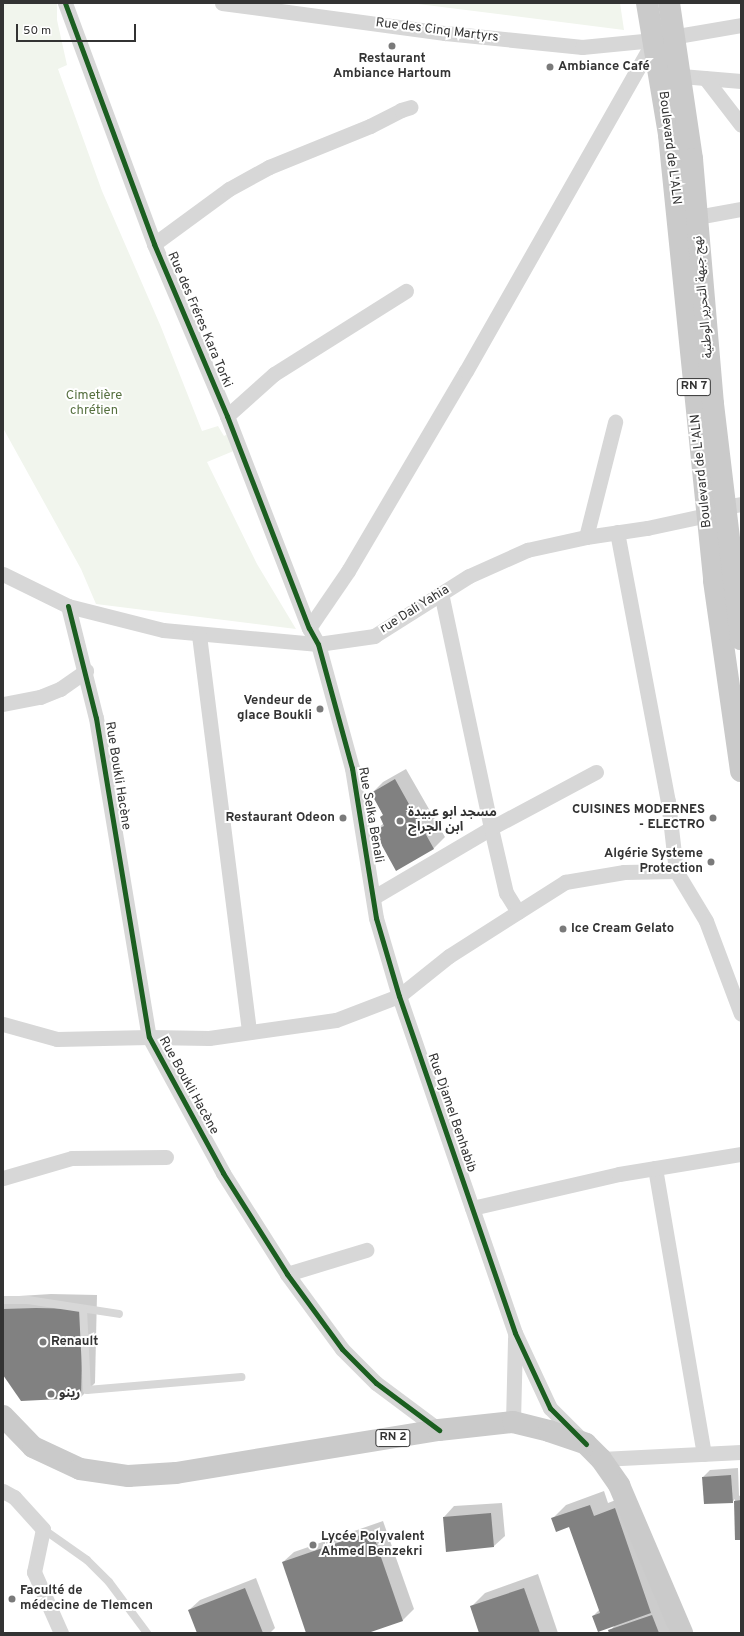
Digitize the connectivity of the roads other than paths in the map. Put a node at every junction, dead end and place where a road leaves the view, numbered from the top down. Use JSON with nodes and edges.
{"nodes":[{"id":1,"x":65,"y":3,"type":"edge"},
{"id":2,"x":222,"y":3,"type":"edge"},
{"id":3,"x":647,"y":3,"type":"edge"},
{"id":4,"x":669,"y":3,"type":"edge"},
{"id":5,"x":741,"y":24,"type":"edge"},
{"id":6,"x":664,"y":38,"type":"junction"},
{"id":7,"x":681,"y":76,"type":"junction"},
{"id":8,"x":704,"y":78,"type":"junction"},
{"id":9,"x":741,"y":81,"type":"edge"},
{"id":10,"x":411,"y":107,"type":"dead end"},
{"id":11,"x":741,"y":124,"type":"edge"},
{"id":12,"x":741,"y":209,"type":"edge"},
{"id":13,"x":697,"y":217,"type":"junction"},
{"id":14,"x":154,"y":244,"type":"junction"},
{"id":15,"x":406,"y":291,"type":"dead end"},
{"id":16,"x":227,"y":416,"type":"junction"},
{"id":17,"x":615,"y":422,"type":"dead end"},
{"id":18,"x":724,"y":509,"type":"edge"},
{"id":19,"x":617,"y":532,"type":"junction"},
{"id":20,"x":586,"y":537,"type":"junction"},
{"id":21,"x":3,"y":574,"type":"edge"},
{"id":22,"x":441,"y":593,"type":"junction"},
{"id":23,"x":68,"y":606,"type":"junction"},
{"id":24,"x":309,"y":628,"type":"junction"},
{"id":25,"x":198,"y":635,"type":"junction"},
{"id":26,"x":741,"y":639,"type":"edge"},
{"id":27,"x":318,"y":644,"type":"junction"},
{"id":28,"x":86,"y":671,"type":"junction"},
{"id":29,"x":3,"y":704,"type":"edge"},
{"id":30,"x":741,"y":771,"type":"edge"},
{"id":31,"x":596,"y":772,"type":"dead end"},
{"id":32,"x":491,"y":828,"type":"junction"},
{"id":33,"x":676,"y":871,"type":"junction"},
{"id":34,"x":374,"y":897,"type":"junction"},
{"id":35,"x":518,"y":912,"type":"junction"},
{"id":36,"x":399,"y":996,"type":"junction"},
{"id":37,"x":741,"y":1014,"type":"edge"},
{"id":38,"x":3,"y":1024,"type":"edge"},
{"id":39,"x":249,"y":1031,"type":"junction"},
{"id":40,"x":148,"y":1037,"type":"junction"},
{"id":41,"x":741,"y":1154,"type":"edge"},
{"id":42,"x":166,"y":1157,"type":"dead end"},
{"id":43,"x":655,"y":1168,"type":"junction"},
{"id":44,"x":3,"y":1178,"type":"edge"},
{"id":45,"x":472,"y":1208,"type":"junction"},
{"id":46,"x":366,"y":1250,"type":"dead end"},
{"id":47,"x":286,"y":1274,"type":"junction"},
{"id":48,"x":3,"y":1300,"type":"edge"},
{"id":49,"x":83,"y":1309,"type":"junction"},
{"id":50,"x":119,"y":1314,"type":"dead end"},
{"id":51,"x":515,"y":1333,"type":"junction"},
{"id":52,"x":241,"y":1377,"type":"dead end"},
{"id":53,"x":3,"y":1416,"type":"edge"},
{"id":54,"x":513,"y":1422,"type":"junction"},
{"id":55,"x":439,"y":1430,"type":"junction"},
{"id":56,"x":586,"y":1444,"type":"junction"},
{"id":57,"x":741,"y":1452,"type":"edge"},
{"id":58,"x":704,"y":1454,"type":"junction"},
{"id":59,"x":601,"y":1459,"type":"junction"},
{"id":60,"x":3,"y":1491,"type":"edge"},
{"id":61,"x":43,"y":1529,"type":"junction"},
{"id":62,"x":60,"y":1633,"type":"edge"},
{"id":63,"x":147,"y":1633,"type":"edge"},
{"id":64,"x":682,"y":1633,"type":"edge"}],
"edges":[{"from":1,"to":14,"type":"street","name":"Rue des Fréres Kara Torki"},
{"from":2,"to":6,"type":"street","name":"Rue des Cinq Martyrs"},
{"from":3,"to":6,"type":"main road","name":"Boulevard de L'ALN","number":"RN 7"},
{"from":4,"to":6,"type":"main road","name":"نهج جبهة التحرير الوطنية","number":"RN 7"},
{"from":5,"to":6,"type":"street","name":"Rue des Cinq Martyrs"},
{"from":6,"to":7,"type":"main road","name":"نهج جبهة التحرير الوطنية","number":"RN 7"},
{"from":6,"to":18,"type":"main road","name":"Boulevard de L'ALN","number":"RN 7"},
{"from":6,"to":24,"type":"street"},
{"from":7,"to":8,"type":"street"},
{"from":7,"to":13,"type":"main road","name":"نهج جبهة التحرير الوطنية","number":"RN 7"},
{"from":8,"to":9,"type":"street"},
{"from":8,"to":11,"type":"street"},
{"from":10,"to":14,"type":"street"},
{"from":12,"to":13,"type":"street"},
{"from":13,"to":18,"type":"main road","name":"نهج جبهة التحرير الوطنية","number":"RN 7"},
{"from":14,"to":16,"type":"street","name":"Rue des Fréres Kara Torki"},
{"from":15,"to":16,"type":"street"},
{"from":16,"to":24,"type":"street","name":"Rue des Fréres Kara Torki"},
{"from":17,"to":20,"type":"street"},
{"from":18,"to":19,"type":"street","name":"rue Dali Yahia"},
{"from":18,"to":26,"type":"main road","name":"نهج جبهة التحرير الوطنية","number":"RN 7"},
{"from":18,"to":30,"type":"main road","name":"Boulevard de L'ALN","number":"RN 7"},
{"from":19,"to":20,"type":"street","name":"rue Dali Yahia"},
{"from":19,"to":33,"type":"street"},
{"from":20,"to":22,"type":"street","name":"rue Dali Yahia"},
{"from":21,"to":23,"type":"street","name":"rue Dali Yahia"},
{"from":22,"to":27,"type":"street","name":"rue Dali Yahia"},
{"from":22,"to":32,"type":"street"},
{"from":23,"to":25,"type":"street","name":"rue Dali Yahia"},
{"from":23,"to":28,"type":"street","name":"Rue Boukli Hacène"},
{"from":24,"to":27,"type":"street","name":"Rue des Fréres Kara Torki"},
{"from":25,"to":27,"type":"street","name":"rue Dali Yahia"},
{"from":25,"to":39,"type":"street"},
{"from":27,"to":34,"type":"street","name":"Rue Selka Benali"},
{"from":28,"to":29,"type":"street"},
{"from":28,"to":40,"type":"street","name":"Rue Boukli Hacène"},
{"from":31,"to":32,"type":"street"},
{"from":32,"to":34,"type":"street"},
{"from":32,"to":35,"type":"street"},
{"from":33,"to":35,"type":"street"},
{"from":33,"to":37,"type":"street"},
{"from":34,"to":36,"type":"street","name":"Rue Djamel Benhabib"},
{"from":35,"to":36,"type":"street"},
{"from":36,"to":39,"type":"street"},
{"from":36,"to":45,"type":"street","name":"Rue Djamel Benhabib"},
{"from":38,"to":40,"type":"street"},
{"from":39,"to":40,"type":"street"},
{"from":40,"to":47,"type":"street","name":"Rue Boukli Hacène"},
{"from":41,"to":43,"type":"street"},
{"from":42,"to":44,"type":"street"},
{"from":43,"to":45,"type":"street"},
{"from":43,"to":58,"type":"street"},
{"from":45,"to":51,"type":"street","name":"Rue Djamel Benhabib"},
{"from":46,"to":47,"type":"street"},
{"from":47,"to":55,"type":"street","name":"Rue Boukli Hacène"},
{"from":48,"to":49,"type":"lane"},
{"from":49,"to":50,"type":"lane"},
{"from":49,"to":52,"type":"lane"},
{"from":51,"to":54,"type":"street"},
{"from":51,"to":56,"type":"street"},
{"from":53,"to":55,"type":"main road","number":"RN 2"},
{"from":54,"to":55,"type":"main road","number":"RN 2"},
{"from":54,"to":56,"type":"main road","number":"RN 2"},
{"from":56,"to":59,"type":"main road","number":"RN 2"},
{"from":57,"to":58,"type":"street"},
{"from":58,"to":59,"type":"street"},
{"from":59,"to":64,"type":"main road","number":"RN 2"},
{"from":60,"to":61,"type":"street"},
{"from":61,"to":62,"type":"street"},
{"from":61,"to":63,"type":"lane"}]}
